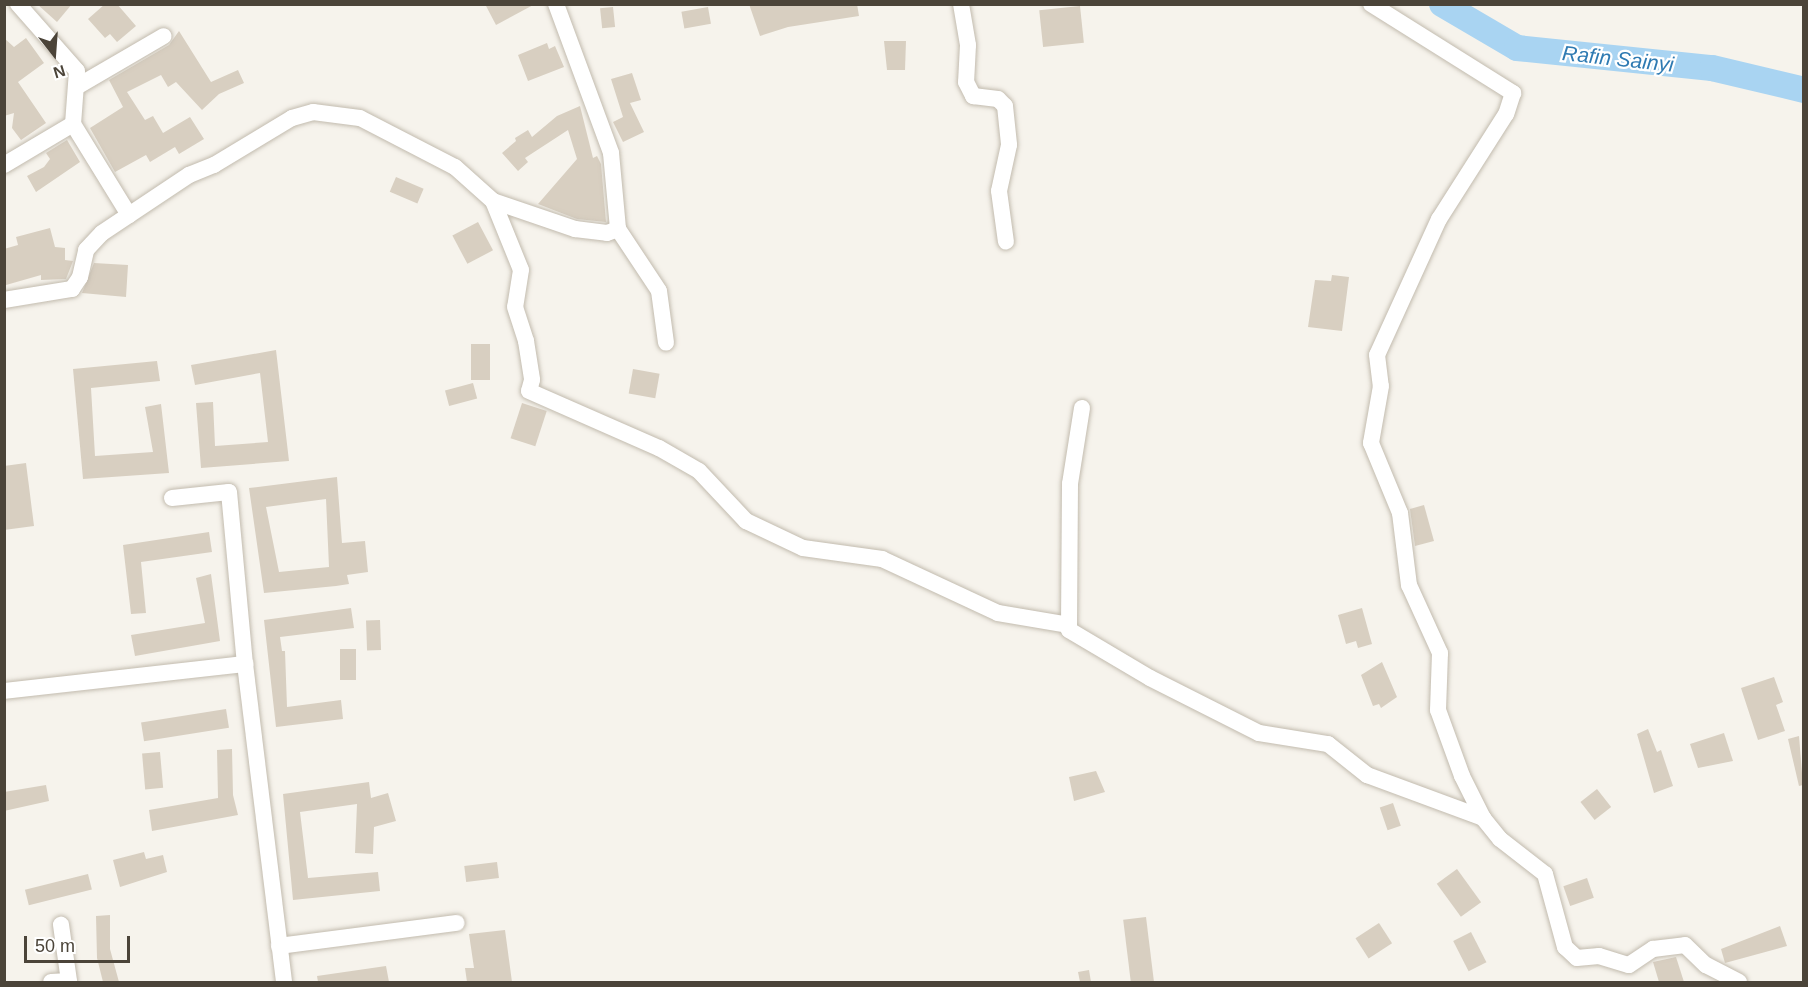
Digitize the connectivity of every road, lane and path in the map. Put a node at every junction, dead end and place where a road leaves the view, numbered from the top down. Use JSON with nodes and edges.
{"nodes":[{"id":1,"x":18,"y":4,"type":"edge"},
{"id":2,"x":556,"y":4,"type":"edge"},
{"id":3,"x":961,"y":4,"type":"edge"},
{"id":4,"x":1371,"y":4,"type":"edge"},
{"id":5,"x":164,"y":36,"type":"dead end"},
{"id":6,"x":78,"y":86,"type":"junction"},
{"id":7,"x":73,"y":124,"type":"junction"},
{"id":8,"x":4,"y":165,"type":"edge"},
{"id":9,"x":493,"y":201,"type":"junction"},
{"id":10,"x":129,"y":215,"type":"junction"},
{"id":11,"x":618,"y":229,"type":"junction"},
{"id":12,"x":1006,"y":242,"type":"dead end"},
{"id":13,"x":4,"y":300,"type":"edge"},
{"id":14,"x":666,"y":343,"type":"dead end"},
{"id":15,"x":1082,"y":408,"type":"dead end"},
{"id":16,"x":172,"y":498,"type":"dead end"},
{"id":17,"x":1069,"y":625,"type":"junction"},
{"id":18,"x":245,"y":664,"type":"junction"},
{"id":19,"x":4,"y":691,"type":"edge"},
{"id":20,"x":1483,"y":818,"type":"junction"},
{"id":21,"x":456,"y":923,"type":"dead end"},
{"id":22,"x":61,"y":925,"type":"dead end"},
{"id":23,"x":279,"y":946,"type":"junction"},
{"id":24,"x":51,"y":982,"type":"edge"},
{"id":25,"x":284,"y":982,"type":"edge"},
{"id":26,"x":1739,"y":982,"type":"edge"}],
"edges":[{"from":1,"to":6,"type":"street"},
{"from":2,"to":11,"type":"street"},
{"from":3,"to":12,"type":"street"},
{"from":4,"to":20,"type":"street"},
{"from":5,"to":6,"type":"street"},
{"from":6,"to":7,"type":"street"},
{"from":7,"to":8,"type":"street"},
{"from":7,"to":10,"type":"street"},
{"from":9,"to":10,"type":"street"},
{"from":9,"to":11,"type":"street"},
{"from":9,"to":17,"type":"street"},
{"from":10,"to":13,"type":"street"},
{"from":11,"to":14,"type":"street"},
{"from":15,"to":17,"type":"street"},
{"from":16,"to":18,"type":"street"},
{"from":17,"to":20,"type":"street"},
{"from":18,"to":19,"type":"street"},
{"from":18,"to":23,"type":"street"},
{"from":20,"to":26,"type":"street"},
{"from":21,"to":23,"type":"street"},
{"from":22,"to":24,"type":"street"},
{"from":23,"to":25,"type":"street"}]}
